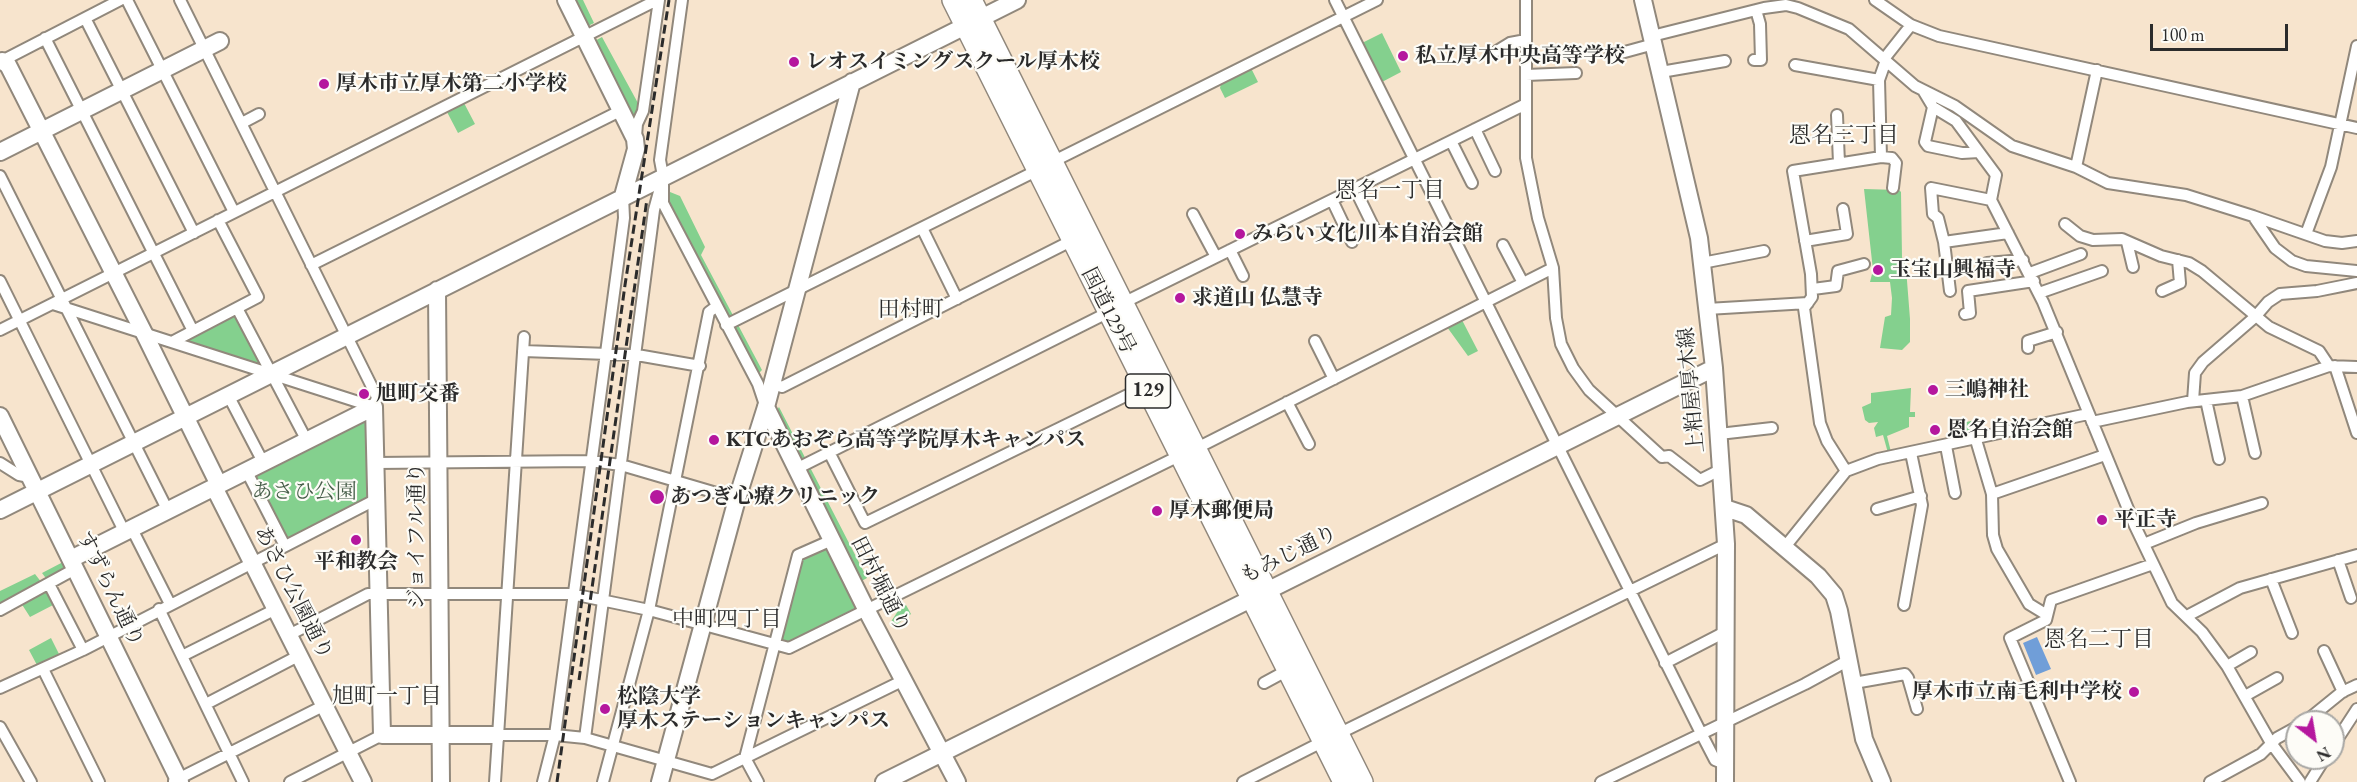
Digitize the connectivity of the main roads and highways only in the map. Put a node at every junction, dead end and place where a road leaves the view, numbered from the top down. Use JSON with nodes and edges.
{"nodes":[{"id":1,"x":953,"y":0,"type":"edge"},
{"id":2,"x":972,"y":15,"type":"edge"},
{"id":3,"x":1045,"y":166,"type":"junction"},
{"id":4,"x":1116,"y":308,"type":"junction"},
{"id":5,"x":1188,"y":452,"type":"junction"},
{"id":6,"x":1259,"y":594,"type":"junction"},
{"id":7,"x":1331,"y":738,"type":"junction"},
{"id":8,"x":1344,"y":782,"type":"edge"},
{"id":9,"x":1362,"y":782,"type":"edge"}],
"edges":[{"from":1,"to":2,"type":"highway","name":"国道129号","number":"129"},
{"from":2,"to":3,"type":"highway","name":"国道129号","number":"129"},
{"from":3,"to":4,"type":"highway","name":"国道129号","number":"129"},
{"from":3,"to":4,"type":"highway","name":"国道129号","number":"129"},
{"from":4,"to":5,"type":"highway","name":"国道129号","number":"129"},
{"from":4,"to":5,"type":"highway","name":"国道129号","number":"129"},
{"from":5,"to":6,"type":"highway","name":"国道129号","number":"129"},
{"from":6,"to":7,"type":"highway","name":"国道129号","number":"129"},
{"from":6,"to":7,"type":"highway","name":"国道129号","number":"129"},
{"from":7,"to":8,"type":"highway","name":"国道129号","number":"129"},
{"from":7,"to":9,"type":"highway","name":"国道129号","number":"129"}]}
